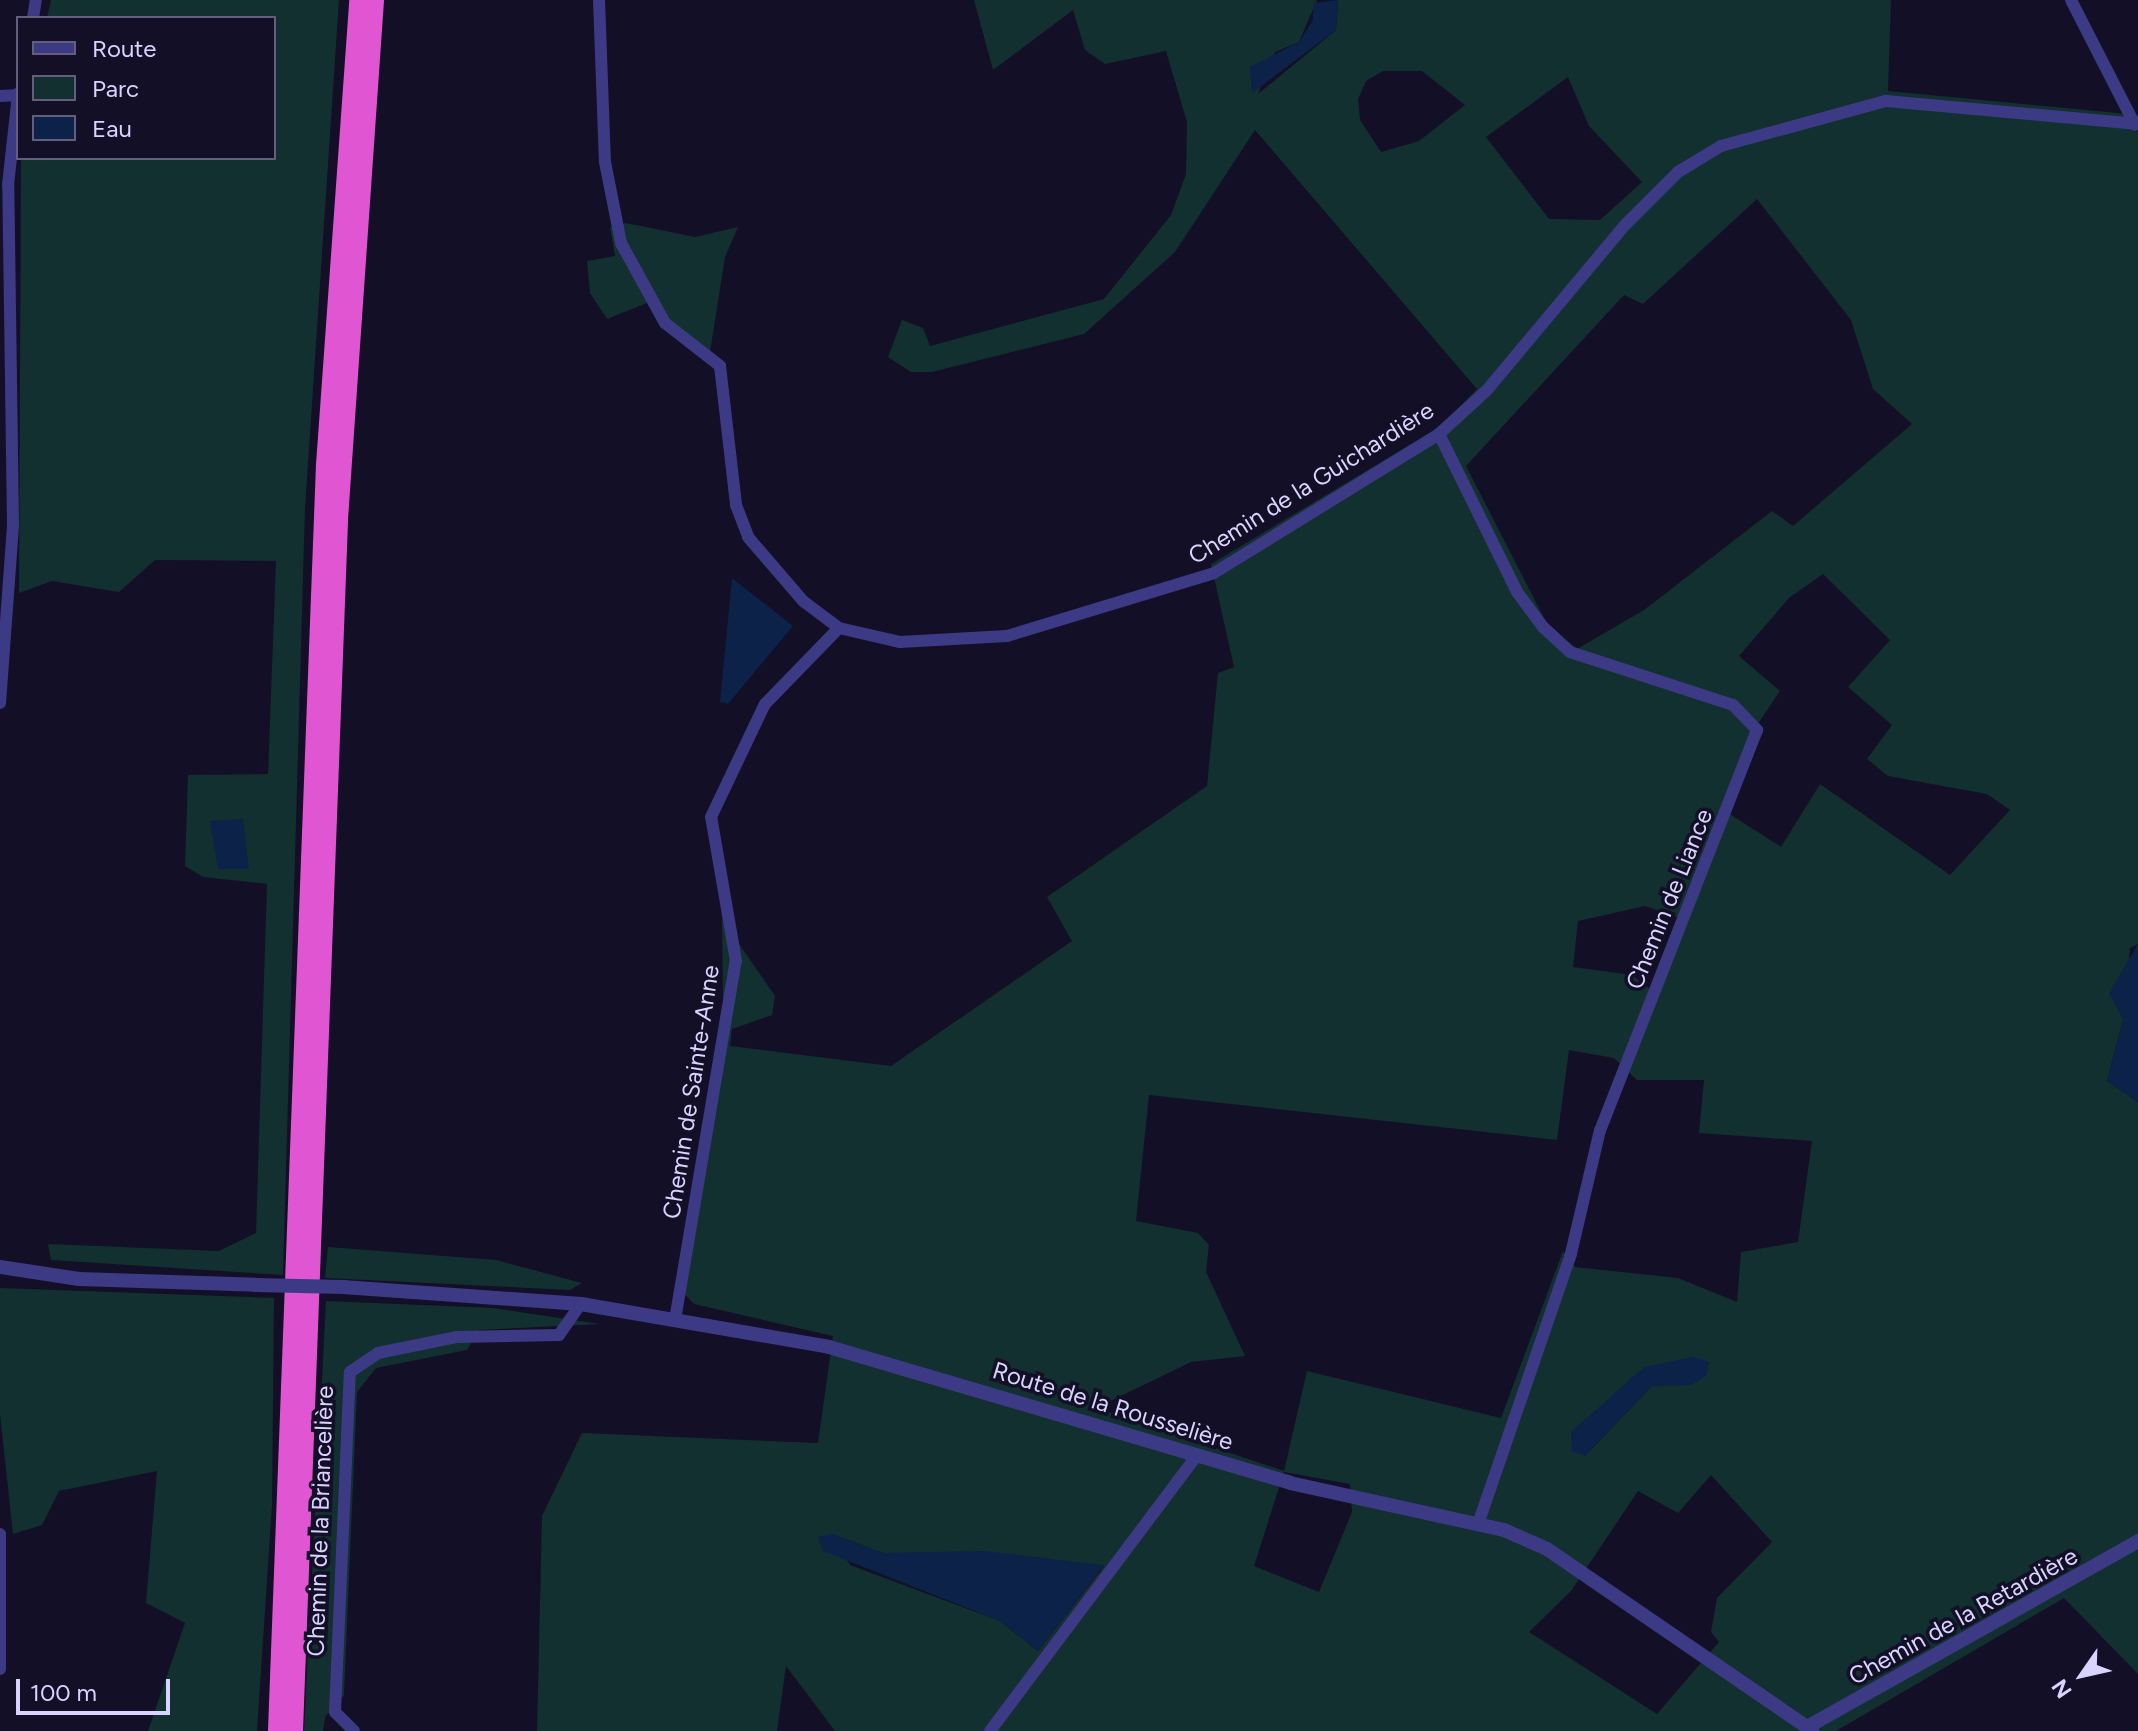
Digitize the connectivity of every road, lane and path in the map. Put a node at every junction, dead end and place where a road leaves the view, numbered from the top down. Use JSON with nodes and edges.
{"nodes":[{"id":1,"x":359,"y":0,"type":"edge"},
{"id":2,"x":374,"y":0,"type":"edge"},
{"id":3,"x":599,"y":0,"type":"edge"},
{"id":4,"x":2071,"y":0,"type":"edge"},
{"id":5,"x":16,"y":113,"type":"edge"},
{"id":6,"x":2136,"y":125,"type":"edge"},
{"id":7,"x":1439,"y":434,"type":"junction"},
{"id":8,"x":6,"y":524,"type":"edge"},
{"id":9,"x":839,"y":628,"type":"junction"},
{"id":10,"x":0,"y":703,"type":"edge"},
{"id":11,"x":0,"y":1267,"type":"edge"},
{"id":12,"x":581,"y":1304,"type":"junction"},
{"id":13,"x":675,"y":1320,"type":"junction"},
{"id":14,"x":1197,"y":1455,"type":"junction"},
{"id":15,"x":1478,"y":1524,"type":"junction"},
{"id":16,"x":0,"y":1534,"type":"edge"},
{"id":17,"x":2138,"y":1541,"type":"edge"},
{"id":18,"x":0,"y":1669,"type":"edge"},
{"id":19,"x":1806,"y":1730,"type":"edge"},
{"id":20,"x":278,"y":1731,"type":"edge"},
{"id":21,"x":293,"y":1731,"type":"edge"},
{"id":22,"x":354,"y":1731,"type":"edge"},
{"id":23,"x":990,"y":1731,"type":"edge"}],
"edges":[{"from":1,"to":20,"type":"highway"},
{"from":2,"to":21,"type":"highway"},
{"from":3,"to":9,"type":"street","name":"Chemin de la Guichardière"},
{"from":4,"to":6,"type":"street"},
{"from":5,"to":8,"type":"street"},
{"from":6,"to":7,"type":"street","name":"Chemin de la Guichardière"},
{"from":7,"to":9,"type":"street","name":"Chemin de la Guichardière"},
{"from":7,"to":15,"type":"street","name":"Chemin de Liance"},
{"from":8,"to":10,"type":"street"},
{"from":9,"to":13,"type":"street","name":"Chemin de Sainte-Anne"},
{"from":11,"to":12,"type":"street","name":"Route de la Rousselière","bridge":true},
{"from":12,"to":13,"type":"street","name":"Route de la Rousselière"},
{"from":12,"to":22,"type":"street","name":"Chemin de la Briancelière"},
{"from":13,"to":14,"type":"street","name":"Route de la Rousselière"},
{"from":14,"to":15,"type":"street","name":"Route de la Rousselière"},
{"from":14,"to":23,"type":"street"},
{"from":15,"to":19,"type":"street","name":"Route de la Rousselière"},
{"from":16,"to":18,"type":"street"},
{"from":17,"to":19,"type":"street","name":"Chemin de la Retardière"}]}
